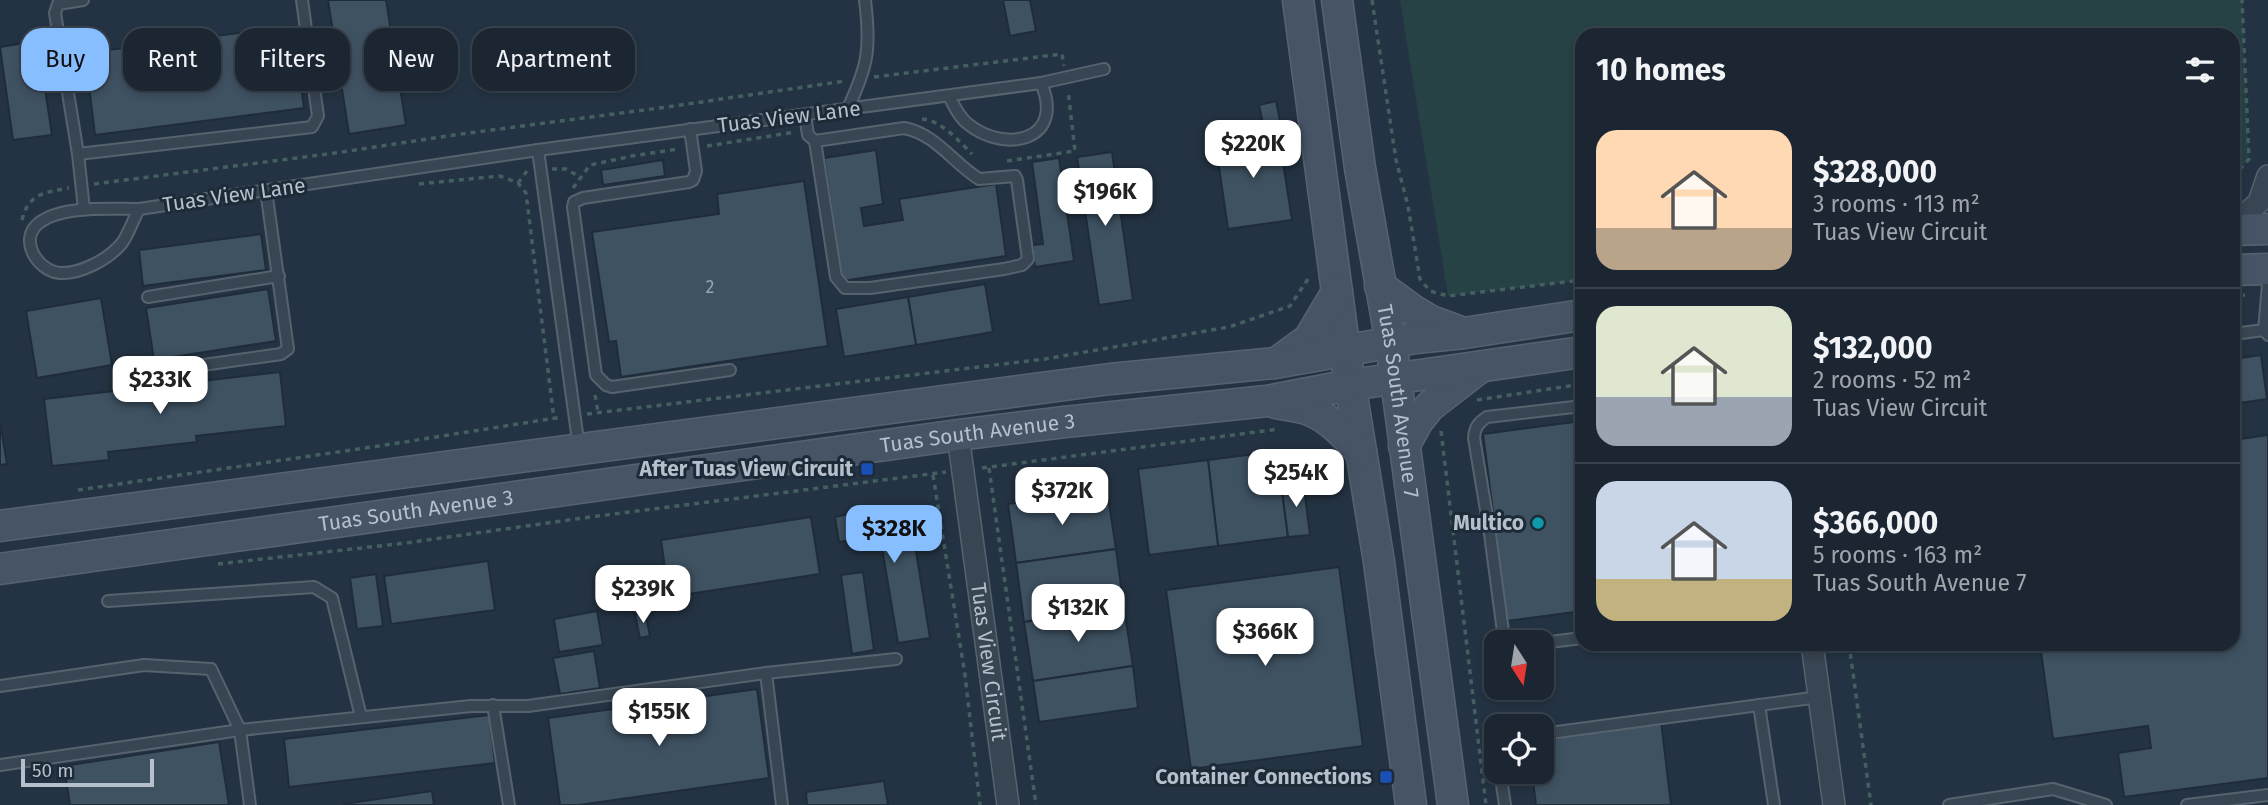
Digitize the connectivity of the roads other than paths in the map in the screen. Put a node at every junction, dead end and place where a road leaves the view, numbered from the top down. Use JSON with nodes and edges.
{"nodes":[{"id":1,"x":83,"y":0,"type":"edge"},
{"id":2,"x":302,"y":0,"type":"edge"},
{"id":3,"x":865,"y":0,"type":"edge"},
{"id":4,"x":1298,"y":0,"type":"edge"},
{"id":5,"x":1337,"y":0,"type":"edge"},
{"id":6,"x":1104,"y":69,"type":"dead end"},
{"id":7,"x":1041,"y":83,"type":"junction"},
{"id":8,"x":949,"y":96,"type":"junction"},
{"id":9,"x":847,"y":110,"type":"junction"},
{"id":10,"x":805,"y":115,"type":"junction"},
{"id":11,"x":690,"y":129,"type":"junction"},
{"id":12,"x":815,"y":141,"type":"junction"},
{"id":13,"x":538,"y":150,"type":"junction"},
{"id":14,"x":78,"y":154,"type":"junction"},
{"id":15,"x":2268,"y":176,"type":"edge"},
{"id":16,"x":266,"y":190,"type":"junction"},
{"id":17,"x":84,"y":209,"type":"junction"},
{"id":18,"x":139,"y":209,"type":"junction"},
{"id":19,"x":2240,"y":221,"type":"edge"},
{"id":20,"x":2240,"y":228,"type":"edge"},
{"id":21,"x":2268,"y":229,"type":"edge"},
{"id":22,"x":2268,"y":269,"type":"edge"},
{"id":23,"x":2240,"y":270,"type":"edge"},
{"id":24,"x":279,"y":276,"type":"junction"},
{"id":25,"x":2268,"y":285,"type":"edge"},
{"id":26,"x":1380,"y":286,"type":"junction"},
{"id":27,"x":1337,"y":292,"type":"junction"},
{"id":28,"x":148,"y":297,"type":"dead end"},
{"id":29,"x":1575,"y":316,"type":"edge"},
{"id":30,"x":2266,"y":332,"type":"edge"},
{"id":31,"x":1464,"y":333,"type":"junction"},
{"id":32,"x":2240,"y":334,"type":"edge"},
{"id":33,"x":1391,"y":342,"type":"junction"},
{"id":34,"x":1345,"y":352,"type":"junction"},
{"id":35,"x":1575,"y":353,"type":"edge"},
{"id":36,"x":1275,"y":363,"type":"junction"},
{"id":37,"x":1481,"y":367,"type":"junction"},
{"id":38,"x":730,"y":370,"type":"dead end"},
{"id":39,"x":126,"y":376,"type":"dead end"},
{"id":40,"x":1396,"y":380,"type":"junction"},
{"id":41,"x":1350,"y":385,"type":"junction"},
{"id":42,"x":1267,"y":401,"type":"junction"},
{"id":43,"x":1575,"y":407,"type":"edge"},
{"id":44,"x":958,"y":435,"type":"junction"},
{"id":45,"x":1404,"y":446,"type":"junction"},
{"id":46,"x":579,"y":448,"type":"junction"},
{"id":47,"x":1361,"y":452,"type":"junction"},
{"id":48,"x":0,"y":526,"type":"edge"},
{"id":49,"x":0,"y":569,"type":"edge"},
{"id":50,"x":108,"y":601,"type":"dead end"},
{"id":51,"x":1503,"y":630,"type":"edge"},
{"id":52,"x":1575,"y":639,"type":"edge"},
{"id":53,"x":1554,"y":642,"type":"edge"},
{"id":54,"x":1813,"y":651,"type":"edge"},
{"id":55,"x":896,"y":659,"type":"dead end"},
{"id":56,"x":766,"y":673,"type":"junction"},
{"id":57,"x":0,"y":686,"type":"edge"},
{"id":58,"x":1819,"y":696,"type":"junction"},
{"id":59,"x":493,"y":705,"type":"junction"},
{"id":60,"x":1759,"y":705,"type":"junction"},
{"id":61,"x":361,"y":718,"type":"junction"},
{"id":62,"x":240,"y":730,"type":"junction"},
{"id":63,"x":1554,"y":732,"type":"edge"},
{"id":64,"x":0,"y":765,"type":"edge"},
{"id":65,"x":1501,"y":784,"type":"edge"},
{"id":66,"x":2268,"y":795,"type":"edge"},
{"id":67,"x":250,"y":805,"type":"edge"},
{"id":68,"x":509,"y":805,"type":"edge"},
{"id":69,"x":782,"y":805,"type":"edge"},
{"id":70,"x":1008,"y":805,"type":"edge"},
{"id":71,"x":1411,"y":805,"type":"edge"},
{"id":72,"x":1453,"y":805,"type":"edge"},
{"id":73,"x":1504,"y":805,"type":"edge"},
{"id":74,"x":1774,"y":805,"type":"edge"},
{"id":75,"x":1834,"y":805,"type":"edge"},
{"id":76,"x":1949,"y":805,"type":"edge"},
{"id":77,"x":2106,"y":805,"type":"edge"},
{"id":78,"x":2187,"y":805,"type":"edge"}],
"edges":[{"from":1,"to":14,"type":"lane"},
{"from":2,"to":14,"type":"lane"},
{"from":3,"to":9,"type":"lane"},
{"from":4,"to":27,"type":"street","name":"Tuas South Avenue 7"},
{"from":5,"to":26,"type":"street","name":"Tuas South Avenue 7"},
{"from":6,"to":7,"type":"lane","name":"Tuas View Lane"},
{"from":7,"to":8,"type":"lane","name":"Tuas View Lane"},
{"from":7,"to":8,"type":"lane"},
{"from":8,"to":9,"type":"lane","name":"Tuas View Lane"},
{"from":9,"to":10,"type":"lane","name":"Tuas View Lane"},
{"from":10,"to":11,"type":"lane","name":"Tuas View Lane"},
{"from":10,"to":12,"type":"lane"},
{"from":11,"to":13,"type":"lane","name":"Tuas View Lane"},
{"from":11,"to":38,"type":"lane"},
{"from":12,"to":12,"type":"lane"},
{"from":13,"to":16,"type":"lane","name":"Tuas View Lane"},
{"from":13,"to":46,"type":"lane"},
{"from":14,"to":17,"type":"lane"},
{"from":15,"to":19,"type":"street"},
{"from":16,"to":18,"type":"lane","name":"Tuas View Lane"},
{"from":16,"to":24,"type":"lane"},
{"from":17,"to":18,"type":"lane","name":"Tuas View Lane"},
{"from":17,"to":18,"type":"lane","name":"Tuas View Lane"},
{"from":20,"to":21,"type":"street"},
{"from":22,"to":23,"type":"street"},
{"from":24,"to":28,"type":"lane"},
{"from":24,"to":39,"type":"lane"},
{"from":25,"to":30,"type":"lane"},
{"from":26,"to":31,"type":"street"},
{"from":26,"to":33,"type":"street","name":"Tuas South Avenue 7"},
{"from":27,"to":34,"type":"street","name":"Tuas South Avenue 7"},
{"from":27,"to":36,"type":"street"},
{"from":29,"to":31,"type":"street","name":"Tuas South Avenue 3"},
{"from":30,"to":32,"type":"lane"},
{"from":31,"to":33,"type":"street","name":"Tuas South Avenue 3"},
{"from":33,"to":34,"type":"street","name":"Tuas South Avenue 3"},
{"from":33,"to":40,"type":"street","name":"Tuas South Avenue 7"},
{"from":34,"to":36,"type":"street","name":"Tuas South Avenue 3"},
{"from":34,"to":41,"type":"street","name":"Tuas South Avenue 7"},
{"from":35,"to":37,"type":"street","name":"Tuas South Avenue 3"},
{"from":36,"to":46,"type":"street","name":"Tuas South Avenue 3"},
{"from":37,"to":40,"type":"street","name":"Tuas South Avenue 3"},
{"from":37,"to":45,"type":"street"},
{"from":40,"to":41,"type":"street","name":"Tuas South Avenue 3"},
{"from":40,"to":45,"type":"street","name":"Tuas South Avenue 7"},
{"from":41,"to":42,"type":"street","name":"Tuas South Avenue 3"},
{"from":41,"to":47,"type":"street","name":"Tuas South Avenue 7"},
{"from":42,"to":44,"type":"street","name":"Tuas South Avenue 3"},
{"from":42,"to":47,"type":"street"},
{"from":43,"to":51,"type":"lane"},
{"from":44,"to":49,"type":"street","name":"Tuas South Avenue 3"},
{"from":44,"to":70,"type":"street","name":"Tuas View Circuit"},
{"from":45,"to":72,"type":"street","name":"Tuas South Avenue 7"},
{"from":46,"to":48,"type":"street","name":"Tuas South Avenue 3"},
{"from":47,"to":71,"type":"street","name":"Tuas South Avenue 7"},
{"from":50,"to":61,"type":"lane"},
{"from":52,"to":53,"type":"lane"},
{"from":54,"to":58,"type":"street"},
{"from":55,"to":56,"type":"lane"},
{"from":56,"to":59,"type":"lane"},
{"from":56,"to":69,"type":"lane"},
{"from":57,"to":62,"type":"lane"},
{"from":58,"to":60,"type":"lane"},
{"from":58,"to":75,"type":"street"},
{"from":59,"to":61,"type":"lane"},
{"from":59,"to":68,"type":"lane"},
{"from":60,"to":63,"type":"lane"},
{"from":60,"to":74,"type":"lane"},
{"from":61,"to":62,"type":"lane"},
{"from":62,"to":64,"type":"lane"},
{"from":62,"to":67,"type":"lane"},
{"from":65,"to":73,"type":"lane"},
{"from":66,"to":78,"type":"lane"},
{"from":76,"to":77,"type":"lane"}]}
